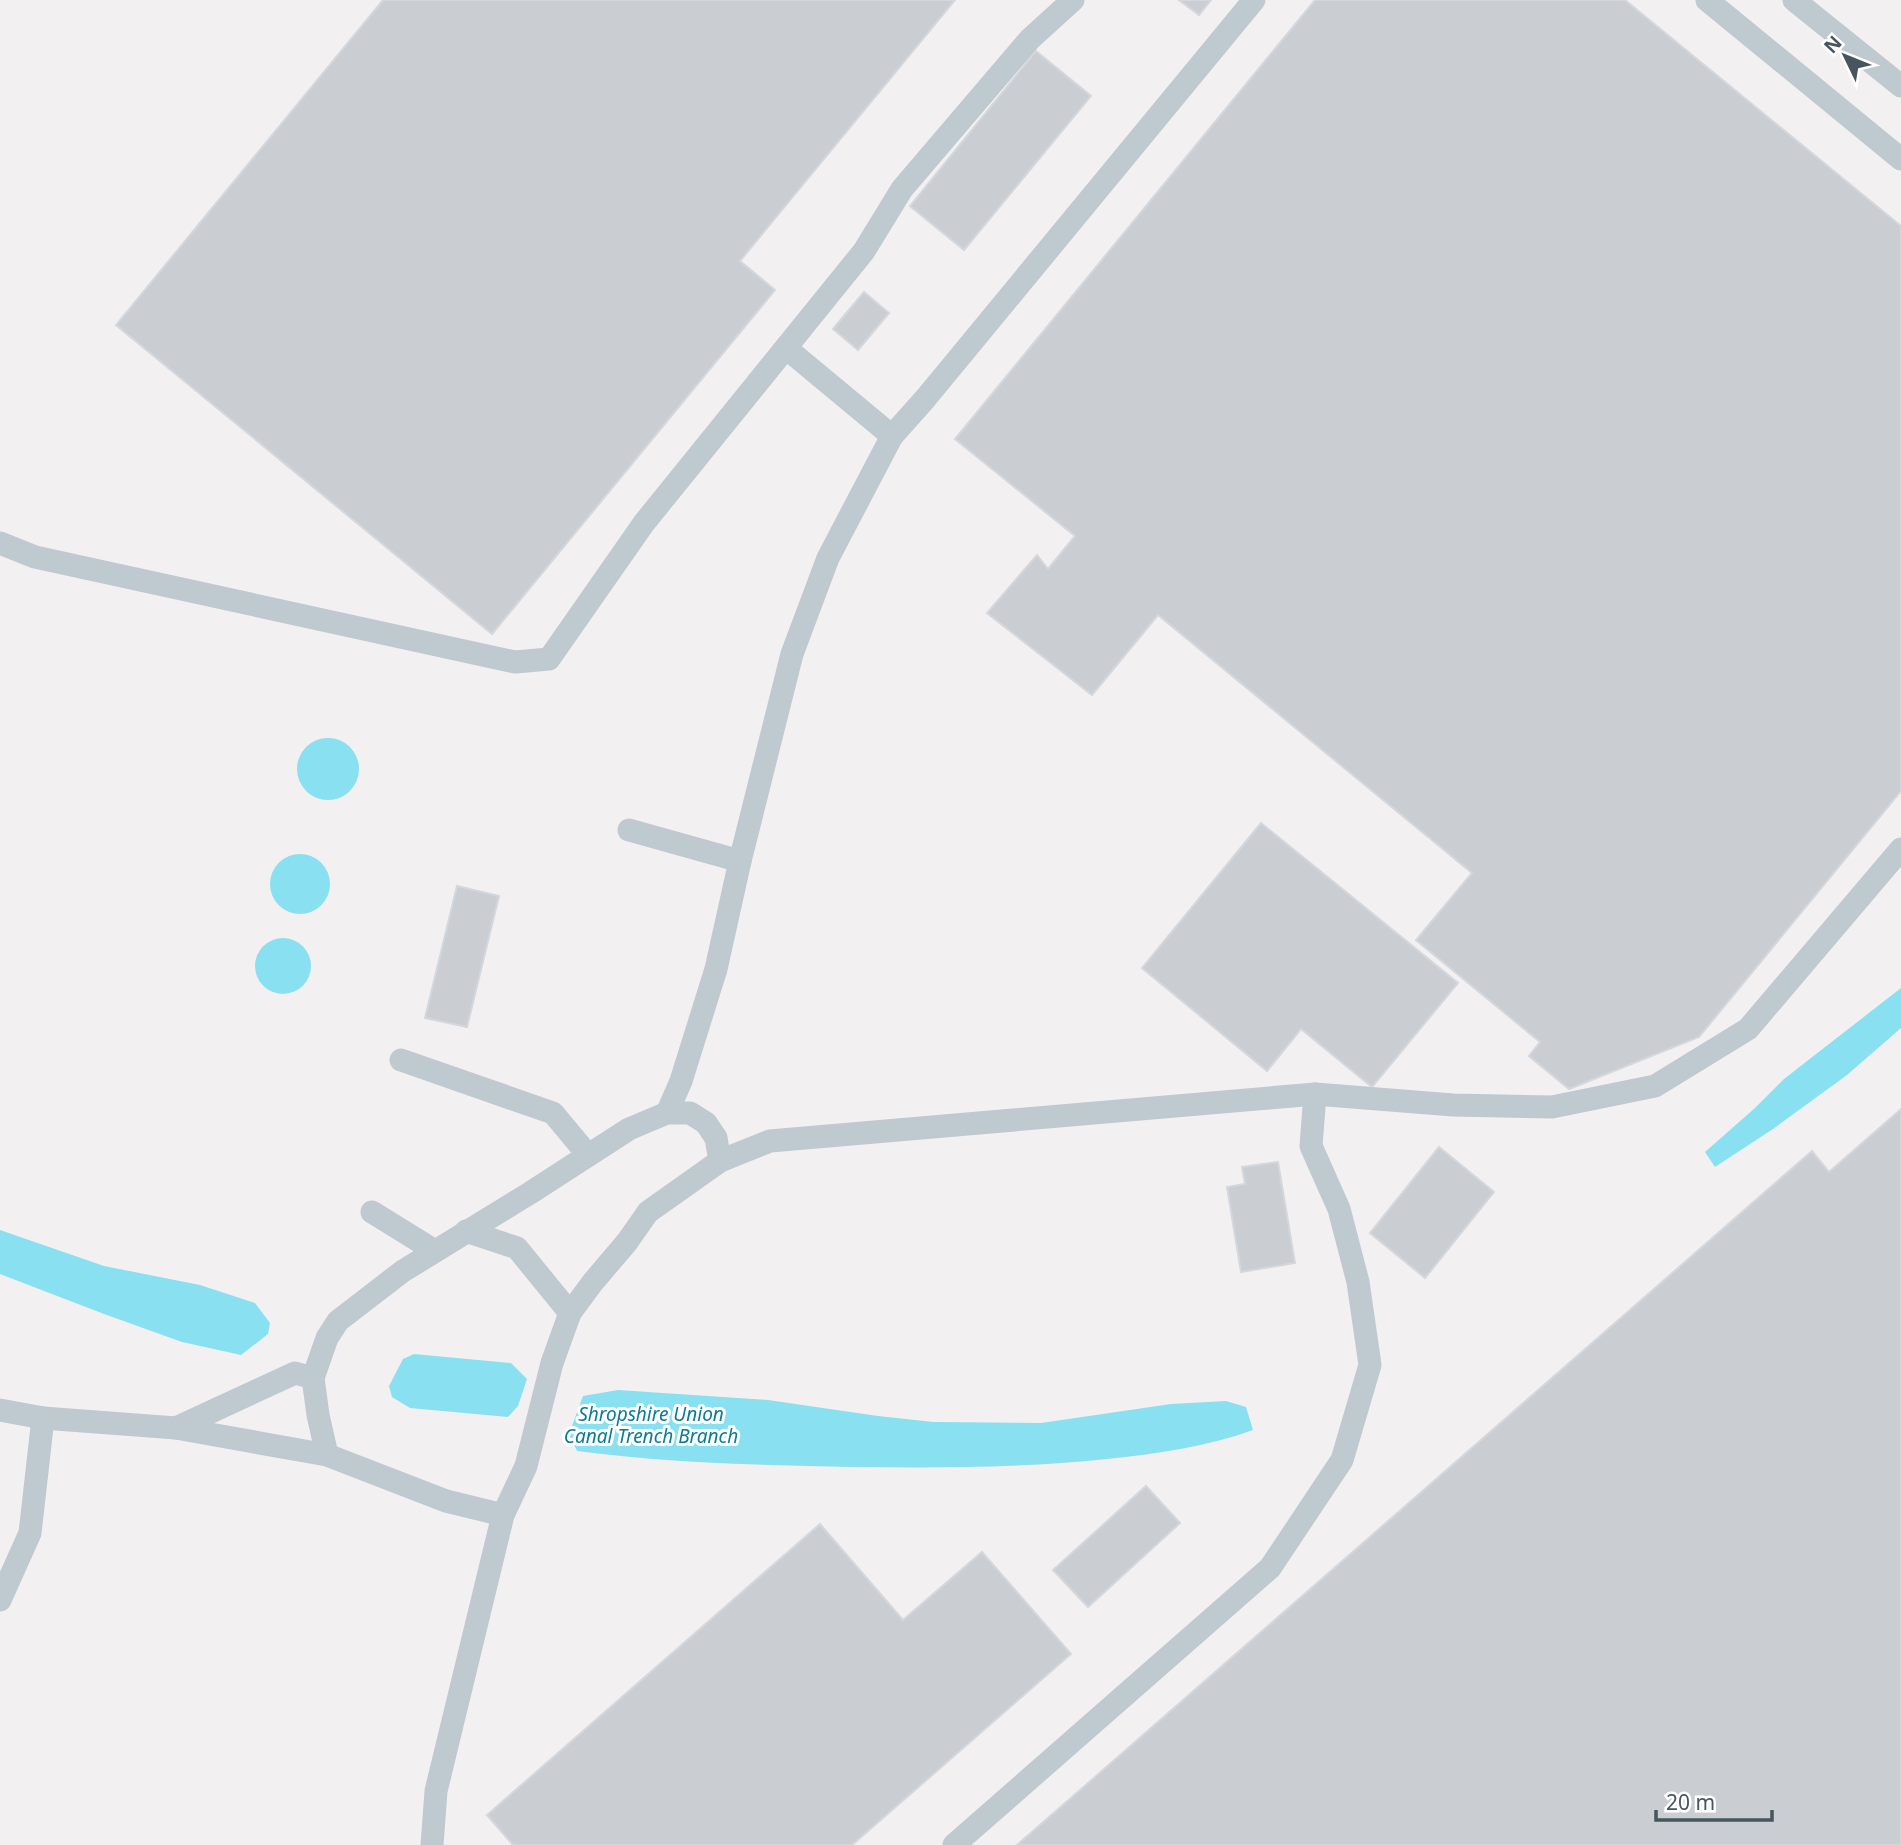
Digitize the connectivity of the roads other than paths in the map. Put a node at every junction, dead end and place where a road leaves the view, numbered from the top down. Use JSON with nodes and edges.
{"nodes":[{"id":1,"x":1073,"y":0,"type":"edge"},
{"id":2,"x":1254,"y":0,"type":"edge"},
{"id":3,"x":1707,"y":0,"type":"edge"},
{"id":4,"x":1794,"y":0,"type":"edge"},
{"id":5,"x":1901,"y":86,"type":"edge"},
{"id":6,"x":1901,"y":159,"type":"edge"},
{"id":7,"x":786,"y":348,"type":"junction"},
{"id":8,"x":892,"y":436,"type":"junction"},
{"id":9,"x":0,"y":543,"type":"edge"},
{"id":10,"x":629,"y":830,"type":"dead end"},
{"id":11,"x":1901,"y":849,"type":"edge"},
{"id":12,"x":740,"y":861,"type":"junction"},
{"id":13,"x":401,"y":1060,"type":"dead end"},
{"id":14,"x":1315,"y":1094,"type":"junction"},
{"id":15,"x":667,"y":1113,"type":"junction"},
{"id":16,"x":588,"y":1155,"type":"junction"},
{"id":17,"x":720,"y":1161,"type":"junction"},
{"id":18,"x":372,"y":1212,"type":"dead end"},
{"id":19,"x":467,"y":1231,"type":"junction"},
{"id":20,"x":435,"y":1251,"type":"junction"},
{"id":21,"x":570,"y":1313,"type":"junction"},
{"id":22,"x":313,"y":1378,"type":"junction"},
{"id":23,"x":0,"y":1410,"type":"edge"},
{"id":24,"x":43,"y":1418,"type":"junction"},
{"id":25,"x":177,"y":1427,"type":"junction"},
{"id":26,"x":327,"y":1455,"type":"junction"},
{"id":27,"x":503,"y":1515,"type":"junction"},
{"id":28,"x":0,"y":1600,"type":"edge"},
{"id":29,"x":432,"y":1845,"type":"edge"},
{"id":30,"x":954,"y":1845,"type":"edge"}],
"edges":[{"from":1,"to":7,"type":"lane"},
{"from":2,"to":8,"type":"lane"},
{"from":3,"to":6,"type":"lane"},
{"from":4,"to":5,"type":"lane"},
{"from":7,"to":8,"type":"lane"},
{"from":7,"to":9,"type":"lane"},
{"from":8,"to":12,"type":"lane"},
{"from":10,"to":12,"type":"lane"},
{"from":11,"to":14,"type":"lane"},
{"from":12,"to":15,"type":"lane"},
{"from":13,"to":16,"type":"lane"},
{"from":14,"to":17,"type":"lane"},
{"from":14,"to":30,"type":"lane"},
{"from":15,"to":16,"type":"lane"},
{"from":15,"to":17,"type":"lane"},
{"from":16,"to":19,"type":"lane"},
{"from":17,"to":21,"type":"lane"},
{"from":18,"to":20,"type":"lane"},
{"from":19,"to":20,"type":"lane"},
{"from":19,"to":21,"type":"lane"},
{"from":20,"to":22,"type":"lane"},
{"from":21,"to":27,"type":"lane"},
{"from":22,"to":25,"type":"lane"},
{"from":22,"to":26,"type":"lane"},
{"from":23,"to":24,"type":"lane"},
{"from":24,"to":25,"type":"lane"},
{"from":24,"to":28,"type":"lane"},
{"from":25,"to":26,"type":"lane"},
{"from":26,"to":27,"type":"lane"},
{"from":27,"to":29,"type":"lane"}]}
